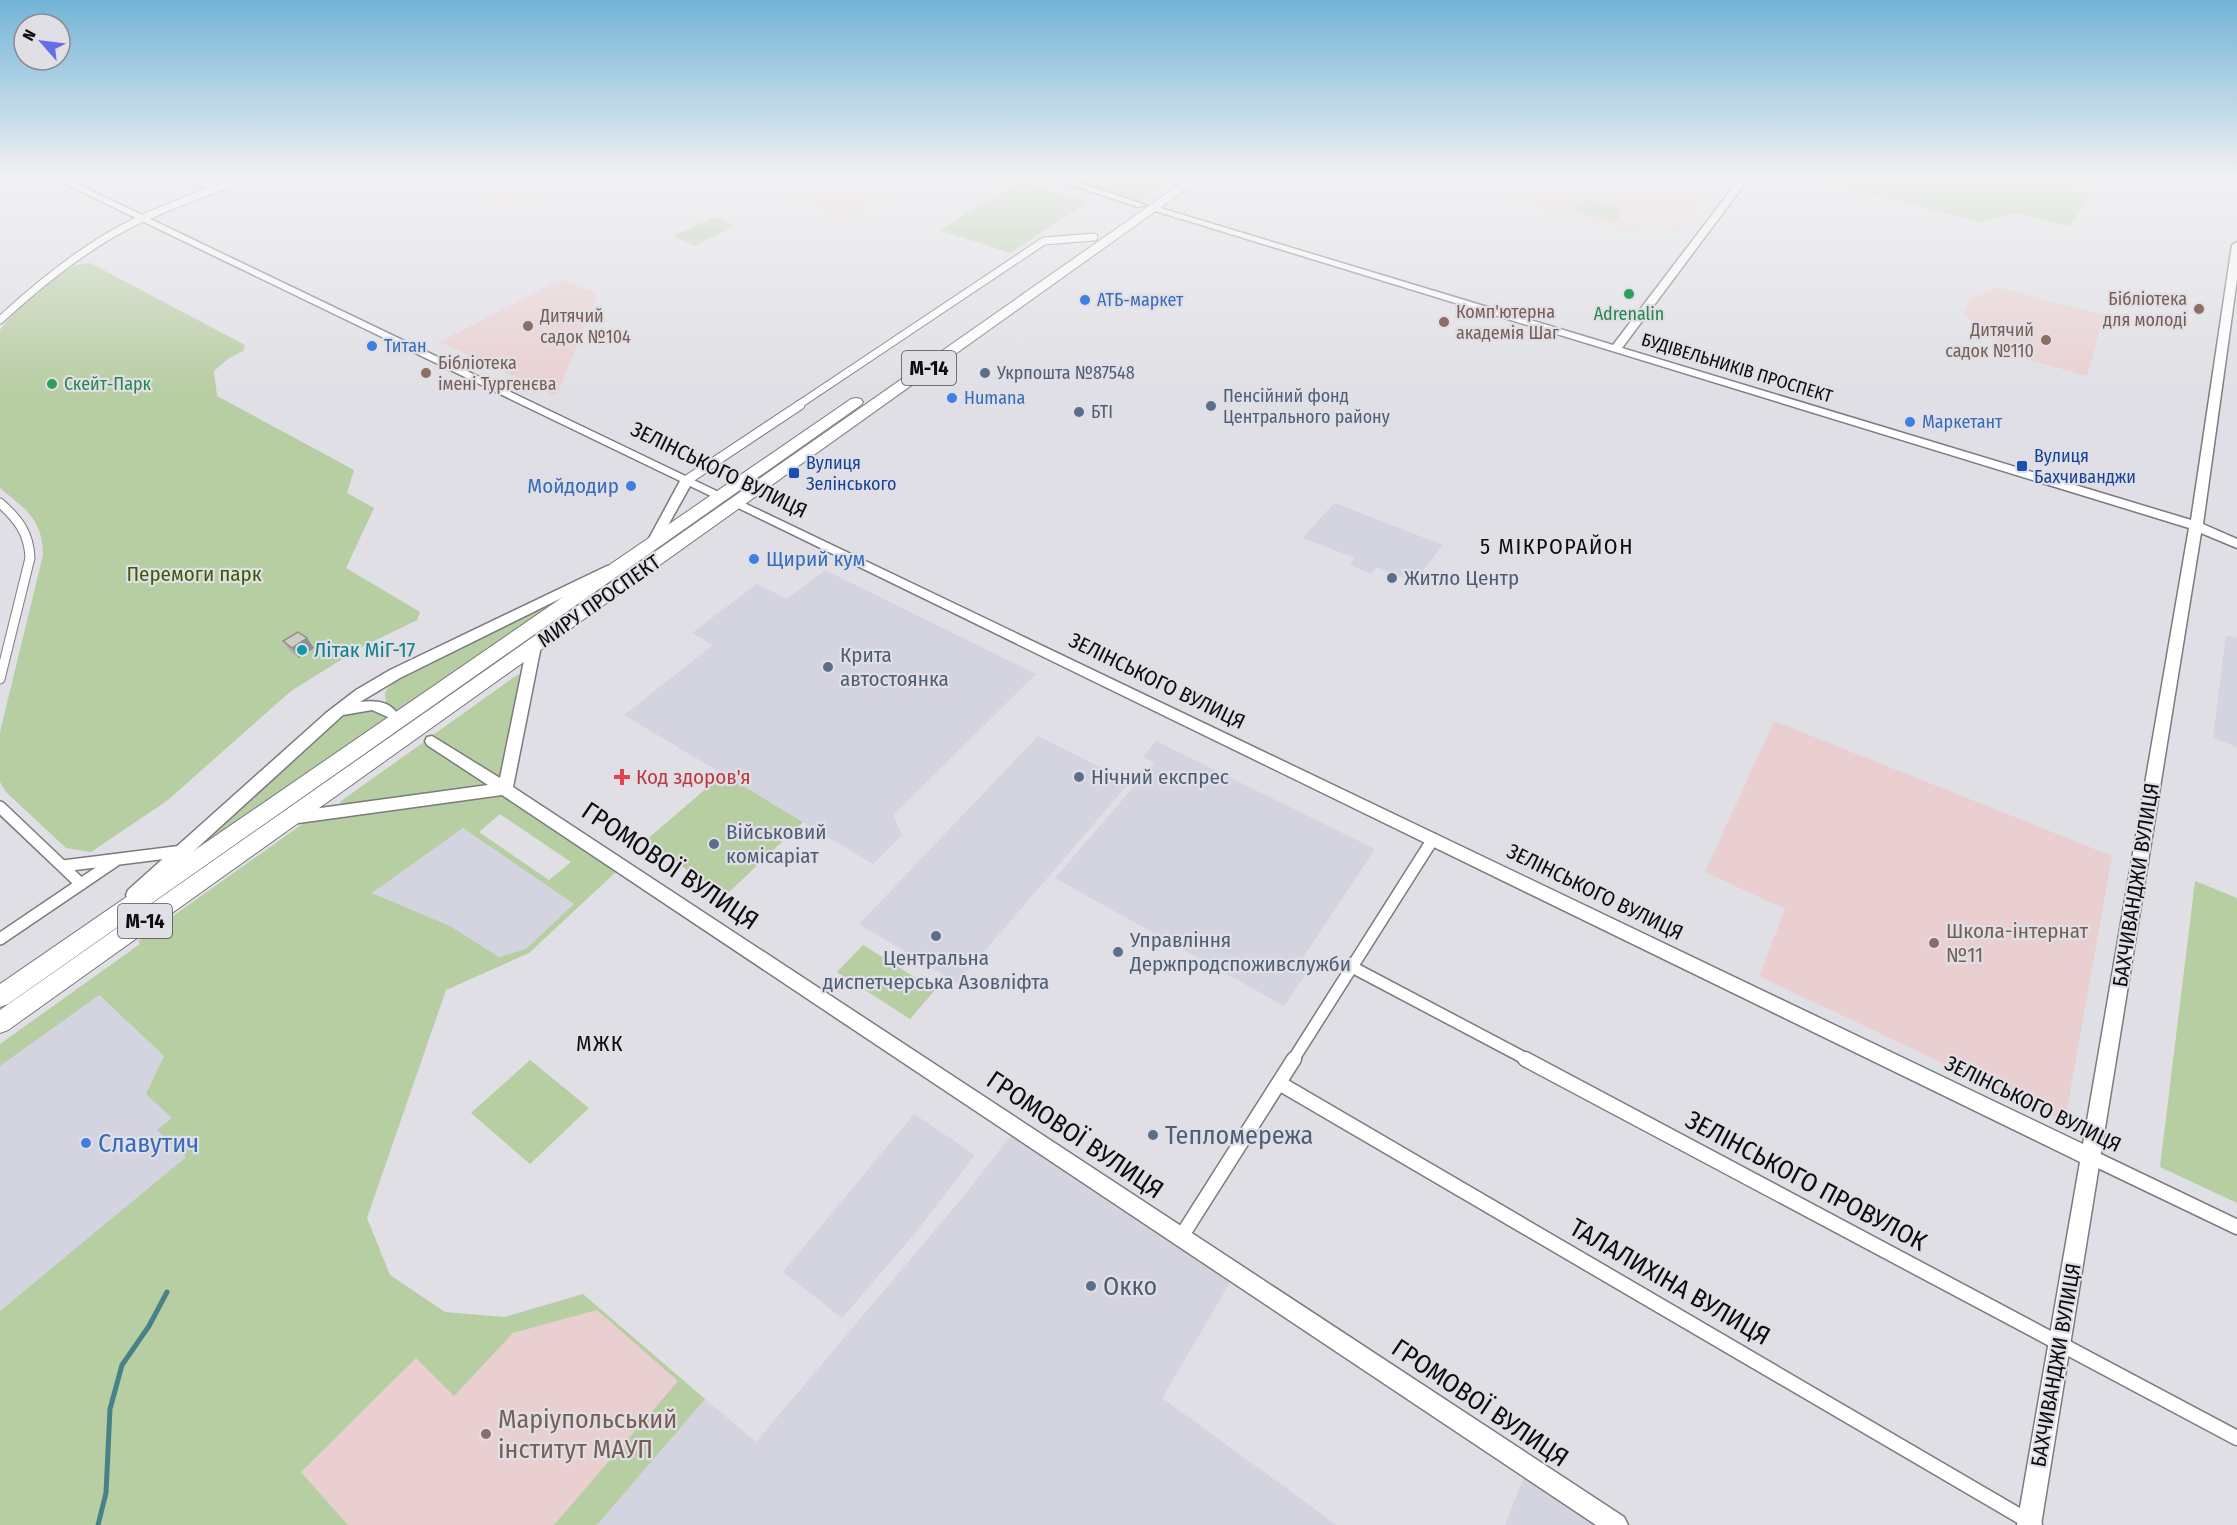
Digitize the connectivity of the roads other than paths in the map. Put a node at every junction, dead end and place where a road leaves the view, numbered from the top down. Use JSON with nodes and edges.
{"nodes":[{"id":1,"x":90,"y":249,"type":"edge"},
{"id":2,"x":204,"y":249,"type":"edge"},
{"id":3,"x":1032,"y":249,"type":"edge"},
{"id":4,"x":1077,"y":249,"type":"edge"},
{"id":5,"x":1087,"y":249,"type":"edge"},
{"id":6,"x":1285,"y":249,"type":"edge"},
{"id":7,"x":1691,"y":249,"type":"edge"},
{"id":8,"x":2236,"y":249,"type":"edge"},
{"id":9,"x":0,"y":320,"type":"edge"},
{"id":10,"x":1615,"y":350,"type":"junction"},
{"id":11,"x":687,"y":480,"type":"junction"},
{"id":12,"x":729,"y":500,"type":"junction"},
{"id":13,"x":0,"y":503,"type":"edge"},
{"id":14,"x":2196,"y":526,"type":"junction"},
{"id":15,"x":652,"y":544,"type":"junction"},
{"id":16,"x":2237,"y":544,"type":"edge"},
{"id":17,"x":634,"y":557,"type":"junction"},
{"id":18,"x":534,"y":646,"type":"junction"},
{"id":19,"x":395,"y":674,"type":"junction"},
{"id":20,"x":0,"y":679,"type":"edge"},
{"id":21,"x":331,"y":717,"type":"junction"},
{"id":22,"x":432,"y":741,"type":"dead end"},
{"id":23,"x":505,"y":789,"type":"junction"},
{"id":24,"x":0,"y":807,"type":"edge"},
{"id":25,"x":291,"y":818,"type":"junction"},
{"id":26,"x":1433,"y":839,"type":"junction"},
{"id":27,"x":216,"y":847,"type":"junction"},
{"id":28,"x":182,"y":851,"type":"junction"},
{"id":29,"x":117,"y":860,"type":"junction"},
{"id":30,"x":63,"y":866,"type":"junction"},
{"id":31,"x":81,"y":884,"type":"junction"},
{"id":32,"x":89,"y":935,"type":"junction"},
{"id":33,"x":0,"y":939,"type":"edge"},
{"id":34,"x":1352,"y":967,"type":"junction"},
{"id":35,"x":0,"y":998,"type":"edge"},
{"id":36,"x":0,"y":1023,"type":"edge"},
{"id":37,"x":1279,"y":1083,"type":"junction"},
{"id":38,"x":2091,"y":1157,"type":"junction"},
{"id":39,"x":2237,"y":1227,"type":"edge"},
{"id":40,"x":1181,"y":1237,"type":"junction"},
{"id":41,"x":2060,"y":1343,"type":"junction"},
{"id":42,"x":2237,"y":1438,"type":"edge"},
{"id":43,"x":2031,"y":1524,"type":"edge"},
{"id":44,"x":1616,"y":1525,"type":"edge"}],
"edges":[{"from":1,"to":9,"type":"street"},
{"from":2,"to":11,"type":"street","name":"ЗЕЛІНСЬКОГО ВУЛИЦЯ"},
{"from":3,"to":11,"type":"street"},
{"from":4,"to":12,"type":"highway","name":"МИРУ ПРОСПЕКТ","number":"М-14"},
{"from":5,"to":12,"type":"highway","name":"МИРУ ПРОСПЕКТ","number":"М-14"},
{"from":6,"to":10,"type":"street","name":"БУДІВЕЛЬНИКІВ ПРОСПЕКТ"},
{"from":7,"to":10,"type":"street"},
{"from":8,"to":14,"type":"street","name":"БАХЧИВАНДЖИ ВУЛИЦЯ"},
{"from":10,"to":14,"type":"street","name":"БУДІВЕЛЬНИКІВ ПРОСПЕКТ"},
{"from":11,"to":12,"type":"street","name":"ЗЕЛІНСЬКОГО ВУЛИЦЯ"},
{"from":11,"to":15,"type":"street"},
{"from":12,"to":15,"type":"highway","name":"МИРУ ПРОСПЕКТ","number":"М-14"},
{"from":12,"to":18,"type":"highway","name":"МИРУ ПРОСПЕКТ","number":"М-14"},
{"from":12,"to":26,"type":"street","name":"ЗЕЛІНСЬКОГО ВУЛИЦЯ"},
{"from":13,"to":20,"type":"street"},
{"from":14,"to":16,"type":"street","name":"БУДІВЕЛЬНИКІВ ПРОСПЕКТ"},
{"from":14,"to":38,"type":"street","name":"БАХЧИВАНДЖИ ВУЛИЦЯ"},
{"from":15,"to":17,"type":"highway","name":"МИРУ ПРОСПЕКТ","number":"М-14"},
{"from":17,"to":19,"type":"street"},
{"from":17,"to":27,"type":"highway","name":"МИРУ ПРОСПЕКТ","number":"М-14"},
{"from":18,"to":23,"type":"street"},
{"from":18,"to":25,"type":"highway","name":"МИРУ ПРОСПЕКТ","number":"М-14"},
{"from":19,"to":21,"type":"street"},
{"from":19,"to":21,"type":"street"},
{"from":21,"to":28,"type":"street"},
{"from":22,"to":23,"type":"street","name":"ГРОМОВОЇ ВУЛИЦЯ"},
{"from":23,"to":25,"type":"street"},
{"from":23,"to":40,"type":"street","name":"ГРОМОВОЇ ВУЛИЦЯ"},
{"from":24,"to":30,"type":"street"},
{"from":25,"to":36,"type":"highway","name":"МИРУ ПРОСПЕКТ","number":"М-14"},
{"from":26,"to":34,"type":"street"},
{"from":26,"to":38,"type":"street","name":"ЗЕЛІНСЬКОГО ВУЛИЦЯ"},
{"from":27,"to":28,"type":"street"},
{"from":27,"to":32,"type":"highway","name":"МИРУ ПРОСПЕКТ","number":"М-14"},
{"from":28,"to":29,"type":"street"},
{"from":28,"to":32,"type":"street"},
{"from":29,"to":30,"type":"street"},
{"from":29,"to":31,"type":"street"},
{"from":30,"to":31,"type":"street"},
{"from":31,"to":33,"type":"street"},
{"from":32,"to":35,"type":"highway","name":"МИРУ ПРОСПЕКТ","number":"М-14"},
{"from":34,"to":37,"type":"street"},
{"from":34,"to":41,"type":"street","name":"ЗЕЛІНСЬКОГО ПРОВУЛОК"},
{"from":37,"to":40,"type":"street"},
{"from":37,"to":43,"type":"street","name":"ТАЛАЛИХІНА ВУЛИЦЯ"},
{"from":38,"to":39,"type":"street","name":"ЗЕЛІНСЬКОГО ВУЛИЦЯ"},
{"from":38,"to":41,"type":"street","name":"БАХЧИВАНДЖИ ВУЛИЦЯ"},
{"from":40,"to":44,"type":"street","name":"ГРОМОВОЇ ВУЛИЦЯ"},
{"from":41,"to":42,"type":"street","name":"ЗЕЛІНСЬКОГО ПРОВУЛОК"},
{"from":41,"to":43,"type":"street","name":"БАХЧИВАНДЖИ ВУЛИЦЯ"}]}
